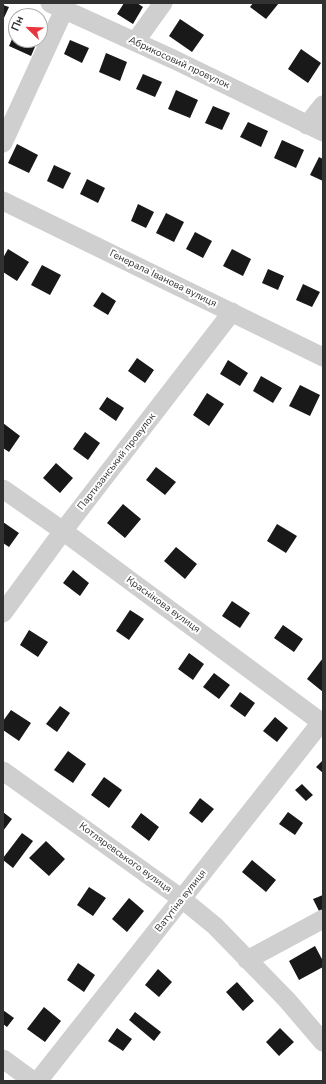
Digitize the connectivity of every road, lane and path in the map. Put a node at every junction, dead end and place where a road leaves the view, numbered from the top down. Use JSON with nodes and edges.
{"nodes":[{"id":1,"x":163,"y":3,"type":"edge"},
{"id":2,"x":57,"y":6,"type":"edge"},
{"id":3,"x":134,"y":42,"type":"junction"},
{"id":4,"x":323,"y":105,"type":"edge"},
{"id":5,"x":315,"y":129,"type":"edge"},
{"id":6,"x":3,"y":143,"type":"edge"},
{"id":7,"x":3,"y":202,"type":"edge"},
{"id":8,"x":232,"y":312,"type":"junction"},
{"id":9,"x":323,"y":357,"type":"edge"},
{"id":10,"x":3,"y":489,"type":"edge"},
{"id":11,"x":63,"y":532,"type":"junction"},
{"id":12,"x":3,"y":613,"type":"edge"},
{"id":13,"x":322,"y":721,"type":"edge"},
{"id":14,"x":3,"y":771,"type":"edge"},
{"id":15,"x":182,"y":899,"type":"junction"},
{"id":16,"x":323,"y":919,"type":"edge"},
{"id":17,"x":247,"y":960,"type":"junction"},
{"id":18,"x":323,"y":1042,"type":"edge"},
{"id":19,"x":3,"y":1059,"type":"edge"},
{"id":20,"x":33,"y":1081,"type":"edge"},
{"id":21,"x":38,"y":1081,"type":"edge"}],
"edges":[{"from":1,"to":3,"type":"street"},
{"from":2,"to":3,"type":"street","name":"Абрикосовий провулок"},
{"from":2,"to":6,"type":"street"},
{"from":3,"to":5,"type":"street","name":"Абрикосовий провулок"},
{"from":4,"to":5,"type":"street","name":"Абрикосовий провулок"},
{"from":7,"to":8,"type":"street","name":"Генерала Іванова вулиця"},
{"from":8,"to":9,"type":"street","name":"Генерала Іванова вулиця"},
{"from":8,"to":11,"type":"street","name":"Партизанський провулок"},
{"from":10,"to":11,"type":"street","name":"Краснікова вулиця"},
{"from":11,"to":12,"type":"street","name":"Партизанський провулок"},
{"from":11,"to":13,"type":"street","name":"Краснікова вулиця"},
{"from":13,"to":15,"type":"street","name":"Ватутіна вулиця"},
{"from":14,"to":15,"type":"street","name":"Котляревського вулиця"},
{"from":15,"to":17,"type":"street","name":"Котляревського вулиця"},
{"from":15,"to":21,"type":"street","name":"Ватутіна вулиця"},
{"from":16,"to":17,"type":"street"},
{"from":17,"to":18,"type":"street","name":"Котляревського вулиця"},
{"from":19,"to":20,"type":"street"}]}
